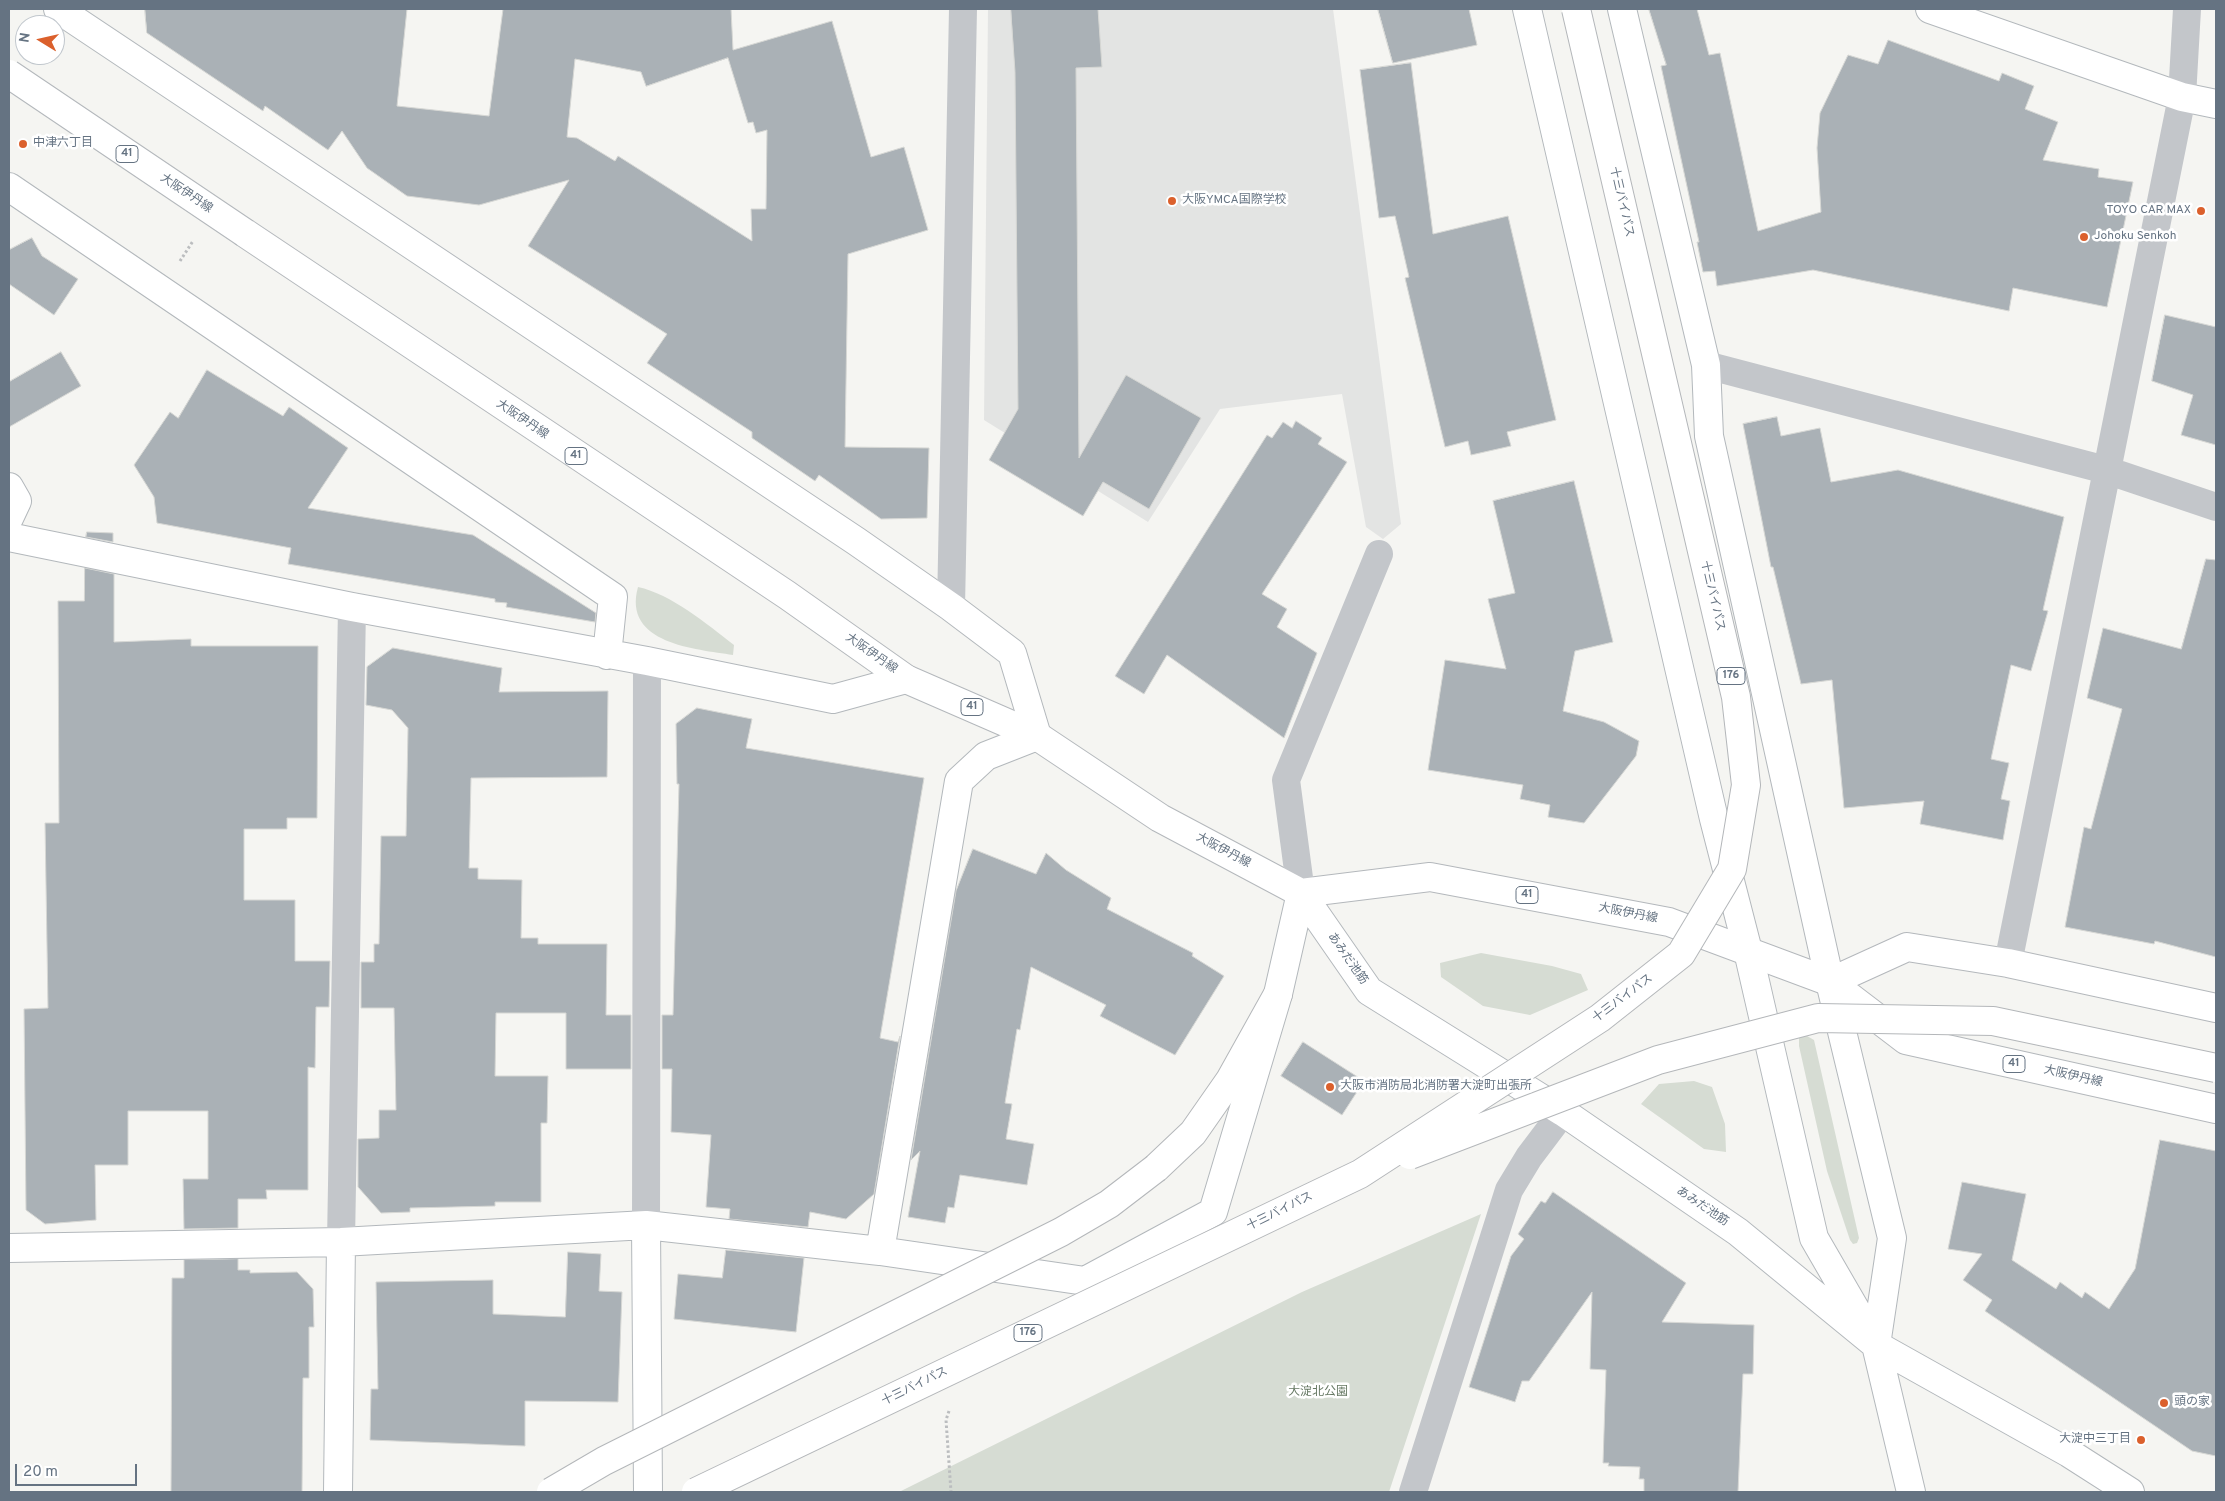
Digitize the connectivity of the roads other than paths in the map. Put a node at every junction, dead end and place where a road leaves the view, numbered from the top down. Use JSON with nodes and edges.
{"nodes":[{"id":1,"x":58,"y":9,"type":"edge"},
{"id":2,"x":963,"y":9,"type":"edge"},
{"id":3,"x":1527,"y":9,"type":"edge"},
{"id":4,"x":1576,"y":9,"type":"edge"},
{"id":5,"x":1622,"y":9,"type":"edge"},
{"id":6,"x":1930,"y":9,"type":"edge"},
{"id":7,"x":2187,"y":9,"type":"edge"},
{"id":8,"x":9,"y":74,"type":"edge"},
{"id":9,"x":2182,"y":97,"type":"junction"},
{"id":10,"x":2216,"y":104,"type":"edge"},
{"id":11,"x":9,"y":187,"type":"edge"},
{"id":12,"x":1706,"y":365,"type":"junction"},
{"id":13,"x":2106,"y":470,"type":"junction"},
{"id":14,"x":9,"y":487,"type":"edge"},
{"id":15,"x":2216,"y":507,"type":"edge"},
{"id":16,"x":9,"y":518,"type":"edge"},
{"id":17,"x":9,"y":537,"type":"edge"},
{"id":18,"x":1379,"y":554,"type":"dead end"},
{"id":19,"x":352,"y":607,"type":"junction"},
{"id":20,"x":951,"y":607,"type":"junction"},
{"id":21,"x":607,"y":655,"type":"junction"},
{"id":22,"x":647,"y":661,"type":"junction"},
{"id":23,"x":906,"y":679,"type":"junction"},
{"id":24,"x":1037,"y":736,"type":"junction"},
{"id":25,"x":1300,"y":893,"type":"junction"},
{"id":26,"x":1748,"y":951,"type":"junction"},
{"id":27,"x":2008,"y":963,"type":"junction"},
{"id":28,"x":1830,"y":982,"type":"junction"},
{"id":29,"x":1278,"y":994,"type":"junction"},
{"id":30,"x":2216,"y":1008,"type":"edge"},
{"id":31,"x":2216,"y":1068,"type":"edge"},
{"id":32,"x":2216,"y":1109,"type":"edge"},
{"id":33,"x":1563,"y":1112,"type":"junction"},
{"id":34,"x":1360,"y":1174,"type":"junction"},
{"id":35,"x":646,"y":1225,"type":"junction"},
{"id":36,"x":341,"y":1242,"type":"junction"},
{"id":37,"x":9,"y":1248,"type":"edge"},
{"id":38,"x":880,"y":1252,"type":"junction"},
{"id":39,"x":1876,"y":1345,"type":"junction"},
{"id":40,"x":338,"y":1492,"type":"edge"},
{"id":41,"x":551,"y":1492,"type":"edge"},
{"id":42,"x":648,"y":1492,"type":"edge"},
{"id":43,"x":696,"y":1492,"type":"edge"},
{"id":44,"x":1413,"y":1492,"type":"edge"},
{"id":45,"x":1911,"y":1492,"type":"edge"},
{"id":46,"x":2130,"y":1492,"type":"edge"}],
"edges":[{"from":1,"to":20,"type":"main road"},
{"from":2,"to":20,"type":"street"},
{"from":3,"to":26,"type":"main road"},
{"from":4,"to":34,"type":"main road","name":"十三バイパス","number":"176","bridge":true},
{"from":5,"to":12,"type":"main road"},
{"from":6,"to":9,"type":"main road"},
{"from":7,"to":9,"type":"street"},
{"from":8,"to":23,"type":"main road","name":"大阪伊丹線","number":"41","bridge":true},
{"from":9,"to":10,"type":"main road"},
{"from":9,"to":13,"type":"street"},
{"from":11,"to":21,"type":"main road"},
{"from":12,"to":13,"type":"street"},
{"from":12,"to":28,"type":"main road"},
{"from":13,"to":15,"type":"street"},
{"from":13,"to":27,"type":"street"},
{"from":14,"to":16,"type":"main road"},
{"from":17,"to":19,"type":"main road"},
{"from":18,"to":25,"type":"street"},
{"from":19,"to":21,"type":"main road"},
{"from":19,"to":36,"type":"street"},
{"from":20,"to":24,"type":"main road"},
{"from":21,"to":22,"type":"main road"},
{"from":22,"to":23,"type":"main road"},
{"from":22,"to":35,"type":"street"},
{"from":23,"to":24,"type":"main road","name":"大阪伊丹線","number":"41"},
{"from":24,"to":25,"type":"main road","name":"大阪伊丹線","number":"41"},
{"from":24,"to":38,"type":"main road"},
{"from":25,"to":26,"type":"main road","name":"大阪伊丹線","number":"41"},
{"from":25,"to":29,"type":"main road"},
{"from":25,"to":33,"type":"main road","name":"あみだ池筋"},
{"from":26,"to":28,"type":"main road","name":"大阪伊丹線","number":"41"},
{"from":26,"to":39,"type":"main road"},
{"from":27,"to":28,"type":"main road"},
{"from":27,"to":30,"type":"main road"},
{"from":28,"to":32,"type":"main road","name":"大阪伊丹線","number":"41"},
{"from":28,"to":39,"type":"main road"},
{"from":29,"to":38,"type":"main road"},
{"from":29,"to":41,"type":"main road","bridge":true},
{"from":31,"to":34,"type":"main road","bridge":true},
{"from":33,"to":39,"type":"main road","name":"あみだ池筋"},
{"from":33,"to":44,"type":"street"},
{"from":34,"to":43,"type":"main road","name":"十三バイパス","number":"176","bridge":true},
{"from":35,"to":36,"type":"main road"},
{"from":35,"to":38,"type":"main road"},
{"from":35,"to":42,"type":"main road"},
{"from":36,"to":37,"type":"main road"},
{"from":36,"to":40,"type":"main road"},
{"from":39,"to":45,"type":"main road"},
{"from":39,"to":46,"type":"main road","name":"あみだ池筋"}]}
